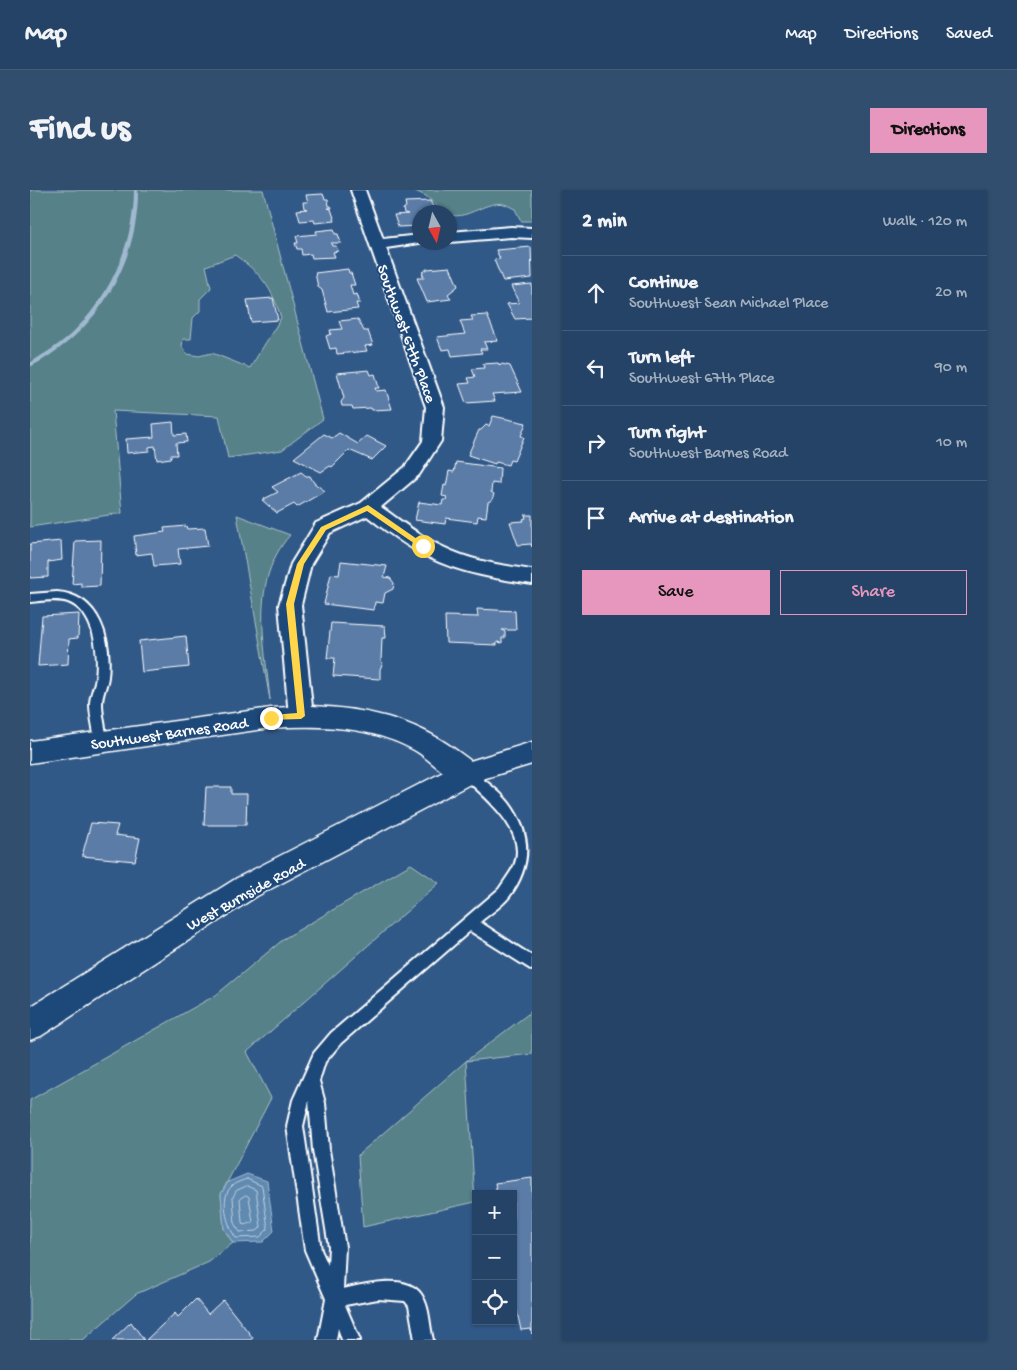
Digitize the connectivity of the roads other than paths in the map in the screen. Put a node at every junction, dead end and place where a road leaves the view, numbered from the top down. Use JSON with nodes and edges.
{"nodes":[{"id":1,"x":358,"y":190,"type":"edge"},
{"id":2,"x":532,"y":233,"type":"edge"},
{"id":3,"x":457,"y":236,"type":"edge"},
{"id":4,"x":412,"y":241,"type":"edge"},
{"id":5,"x":376,"y":244,"type":"junction"},
{"id":6,"x":368,"y":508,"type":"junction"},
{"id":7,"x":532,"y":577,"type":"edge"},
{"id":8,"x":30,"y":598,"type":"edge"},
{"id":9,"x":301,"y":716,"type":"junction"},
{"id":10,"x":101,"y":742,"type":"junction"},
{"id":11,"x":30,"y":752,"type":"edge"},
{"id":12,"x":532,"y":752,"type":"edge"},
{"id":13,"x":466,"y":773,"type":"junction"},
{"id":14,"x":469,"y":923,"type":"junction"},
{"id":15,"x":532,"y":964,"type":"edge"},
{"id":16,"x":30,"y":1025,"type":"edge"},
{"id":17,"x":312,"y":1081,"type":"junction"},
{"id":18,"x":334,"y":1299,"type":"junction"},
{"id":19,"x":327,"y":1340,"type":"edge"},
{"id":20,"x":351,"y":1340,"type":"edge"},
{"id":21,"x":424,"y":1340,"type":"edge"}],
"edges":[{"from":1,"to":5,"type":"street","name":"Southwest 67th Place"},
{"from":2,"to":3,"type":"street"},
{"from":4,"to":5,"type":"street"},
{"from":5,"to":6,"type":"street","name":"Southwest 67th Place"},
{"from":6,"to":7,"type":"street"},
{"from":6,"to":9,"type":"street","name":"Southwest 67th Place"},
{"from":8,"to":10,"type":"lane"},
{"from":9,"to":10,"type":"main road","name":"Southwest Barnes Road"},
{"from":9,"to":13,"type":"main road","name":"Southwest Barnes Road"},
{"from":10,"to":11,"type":"main road","name":"Southwest Barnes Road"},
{"from":12,"to":13,"type":"main road"},
{"from":13,"to":14,"type":"lane"},
{"from":13,"to":16,"type":"main road","name":"West Burnside Road"},
{"from":14,"to":15,"type":"lane"},
{"from":14,"to":17,"type":"lane"},
{"from":17,"to":18,"type":"lane"},
{"from":17,"to":18,"type":"lane"},
{"from":18,"to":19,"type":"lane"},
{"from":18,"to":20,"type":"lane"},
{"from":18,"to":21,"type":"lane"}]}
